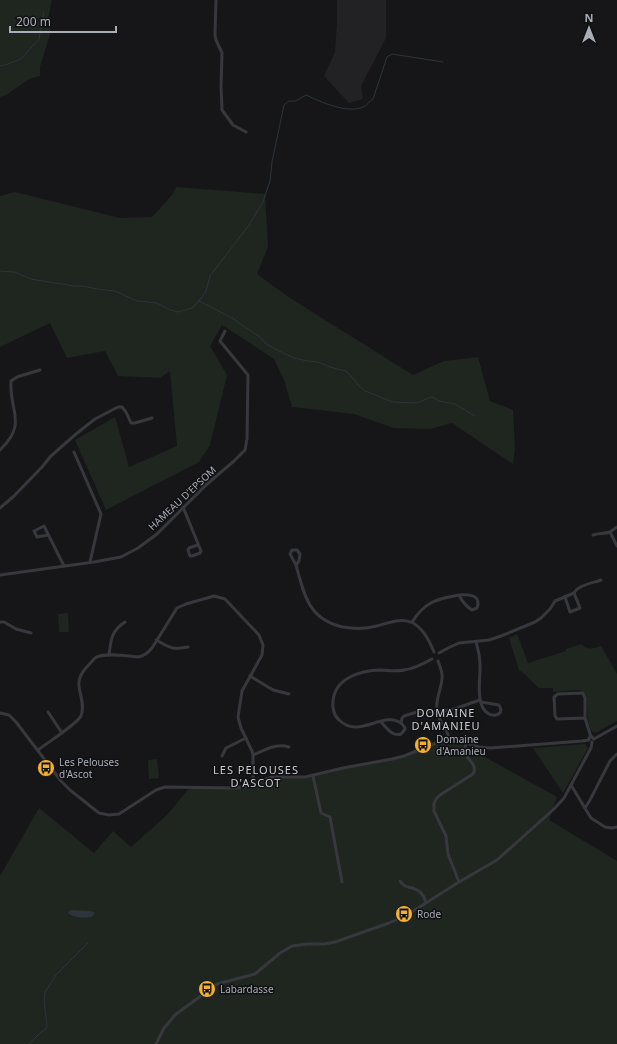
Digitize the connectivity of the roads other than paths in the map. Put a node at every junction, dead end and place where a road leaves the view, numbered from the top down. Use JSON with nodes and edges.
{"nodes":[{"id":1,"x":216,"y":0,"type":"edge"},
{"id":2,"x":246,"y":132,"type":"dead end"},
{"id":3,"x":225,"y":331,"type":"dead end"},
{"id":4,"x":40,"y":370,"type":"dead end"},
{"id":5,"x":152,"y":418,"type":"dead end"},
{"id":6,"x":0,"y":450,"type":"edge"},
{"id":7,"x":74,"y":452,"type":"dead end"},
{"id":8,"x":183,"y":507,"type":"junction"},
{"id":9,"x":0,"y":508,"type":"edge"},
{"id":10,"x":617,"y":528,"type":"edge"},
{"id":11,"x":610,"y":532,"type":"junction"},
{"id":12,"x":48,"y":535,"type":"junction"},
{"id":13,"x":593,"y":536,"type":"dead end"},
{"id":14,"x":198,"y":545,"type":"dead end"},
{"id":15,"x":617,"y":546,"type":"edge"},
{"id":16,"x":90,"y":562,"type":"junction"},
{"id":17,"x":296,"y":565,"type":"junction"},
{"id":18,"x":64,"y":566,"type":"junction"},
{"id":19,"x":0,"y":575,"type":"edge"},
{"id":20,"x":601,"y":580,"type":"dead end"},
{"id":21,"x":574,"y":593,"type":"junction"},
{"id":22,"x":459,"y":595,"type":"junction"},
{"id":23,"x":565,"y":597,"type":"junction"},
{"id":24,"x":0,"y":622,"type":"edge"},
{"id":25,"x":125,"y":622,"type":"dead end"},
{"id":26,"x":412,"y":622,"type":"junction"},
{"id":27,"x":31,"y":633,"type":"dead end"},
{"id":28,"x":156,"y":640,"type":"junction"},
{"id":29,"x":476,"y":642,"type":"junction"},
{"id":30,"x":188,"y":647,"type":"dead end"},
{"id":31,"x":434,"y":652,"type":"junction"},
{"id":32,"x":439,"y":653,"type":"junction"},
{"id":33,"x":109,"y":655,"type":"junction"},
{"id":34,"x":432,"y":659,"type":"junction"},
{"id":35,"x":438,"y":661,"type":"junction"},
{"id":36,"x":250,"y":676,"type":"junction"},
{"id":37,"x":290,"y":694,"type":"dead end"},
{"id":38,"x":480,"y":701,"type":"junction"},
{"id":39,"x":437,"y":711,"type":"junction"},
{"id":40,"x":48,"y":712,"type":"dead end"},
{"id":41,"x":0,"y":713,"type":"edge"},
{"id":42,"x":586,"y":718,"type":"junction"},
{"id":43,"x":381,"y":722,"type":"junction"},
{"id":44,"x":401,"y":723,"type":"junction"},
{"id":45,"x":617,"y":726,"type":"edge"},
{"id":46,"x":62,"y":732,"type":"junction"},
{"id":47,"x":246,"y":738,"type":"junction"},
{"id":48,"x":590,"y":738,"type":"junction"},
{"id":49,"x":594,"y":738,"type":"junction"},
{"id":50,"x":449,"y":740,"type":"junction"},
{"id":51,"x":592,"y":742,"type":"junction"},
{"id":52,"x":466,"y":743,"type":"junction"},
{"id":53,"x":289,"y":746,"type":"dead end"},
{"id":54,"x":38,"y":750,"type":"junction"},
{"id":55,"x":617,"y":754,"type":"edge"},
{"id":56,"x":253,"y":755,"type":"junction"},
{"id":57,"x":222,"y":756,"type":"dead end"},
{"id":58,"x":313,"y":776,"type":"junction"},
{"id":59,"x":255,"y":783,"type":"junction"},
{"id":60,"x":571,"y":785,"type":"junction"},
{"id":61,"x":585,"y":808,"type":"junction"},
{"id":62,"x":617,"y":827,"type":"edge"},
{"id":63,"x":343,"y":879,"type":"dead end"},
{"id":64,"x":400,"y":881,"type":"dead end"},
{"id":65,"x":459,"y":882,"type":"junction"},
{"id":66,"x":426,"y":902,"type":"junction"},
{"id":67,"x":156,"y":1044,"type":"edge"}],
"edges":[{"from":1,"to":2,"type":"street"},
{"from":3,"to":8,"type":"street","name":"HAMEAU D'EPSOM"},
{"from":4,"to":6,"type":"street"},
{"from":5,"to":9,"type":"street"},
{"from":7,"to":16,"type":"street"},
{"from":8,"to":14,"type":"street"},
{"from":8,"to":16,"type":"street","name":"HAMEAU D'EPSOM"},
{"from":10,"to":11,"type":"street"},
{"from":11,"to":13,"type":"street"},
{"from":11,"to":15,"type":"street"},
{"from":12,"to":12,"type":"street"},
{"from":12,"to":18,"type":"street"},
{"from":16,"to":18,"type":"street","name":"HAMEAU D'EPSOM"},
{"from":17,"to":17,"type":"street"},
{"from":17,"to":26,"type":"street"},
{"from":18,"to":19,"type":"street","name":"HAMEAU D'EPSOM"},
{"from":20,"to":21,"type":"street"},
{"from":21,"to":23,"type":"street"},
{"from":21,"to":23,"type":"street"},
{"from":22,"to":22,"type":"street"},
{"from":22,"to":26,"type":"street"},
{"from":23,"to":29,"type":"street"},
{"from":24,"to":27,"type":"street"},
{"from":25,"to":33,"type":"street"},
{"from":26,"to":31,"type":"street"},
{"from":28,"to":30,"type":"street"},
{"from":28,"to":33,"type":"street"},
{"from":28,"to":36,"type":"street"},
{"from":29,"to":32,"type":"street"},
{"from":29,"to":38,"type":"street"},
{"from":31,"to":32,"type":"street"},
{"from":31,"to":34,"type":"street"},
{"from":32,"to":35,"type":"street"},
{"from":33,"to":46,"type":"street"},
{"from":34,"to":35,"type":"street"},
{"from":34,"to":43,"type":"street"},
{"from":35,"to":39,"type":"street"},
{"from":36,"to":37,"type":"street"},
{"from":36,"to":47,"type":"street"},
{"from":38,"to":38,"type":"street"},
{"from":38,"to":39,"type":"street"},
{"from":39,"to":44,"type":"street"},
{"from":39,"to":50,"type":"street"},
{"from":40,"to":46,"type":"street"},
{"from":41,"to":54,"type":"street"},
{"from":42,"to":42,"type":"street"},
{"from":42,"to":48,"type":"street"},
{"from":43,"to":44,"type":"street"},
{"from":43,"to":44,"type":"street"},
{"from":45,"to":49,"type":"street"},
{"from":46,"to":54,"type":"street"},
{"from":47,"to":56,"type":"street"},
{"from":47,"to":57,"type":"street"},
{"from":48,"to":49,"type":"street"},
{"from":48,"to":51,"type":"street"},
{"from":48,"to":52,"type":"street"},
{"from":49,"to":51,"type":"street"},
{"from":50,"to":52,"type":"street"},
{"from":50,"to":58,"type":"street"},
{"from":51,"to":60,"type":"street"},
{"from":52,"to":65,"type":"street"},
{"from":53,"to":56,"type":"street"},
{"from":54,"to":59,"type":"street"},
{"from":55,"to":61,"type":"street"},
{"from":56,"to":59,"type":"street"},
{"from":58,"to":59,"type":"street"},
{"from":58,"to":63,"type":"street"},
{"from":60,"to":61,"type":"street"},
{"from":60,"to":65,"type":"street"},
{"from":61,"to":62,"type":"street"},
{"from":64,"to":66,"type":"street"},
{"from":65,"to":66,"type":"street"},
{"from":66,"to":67,"type":"street"}]}
